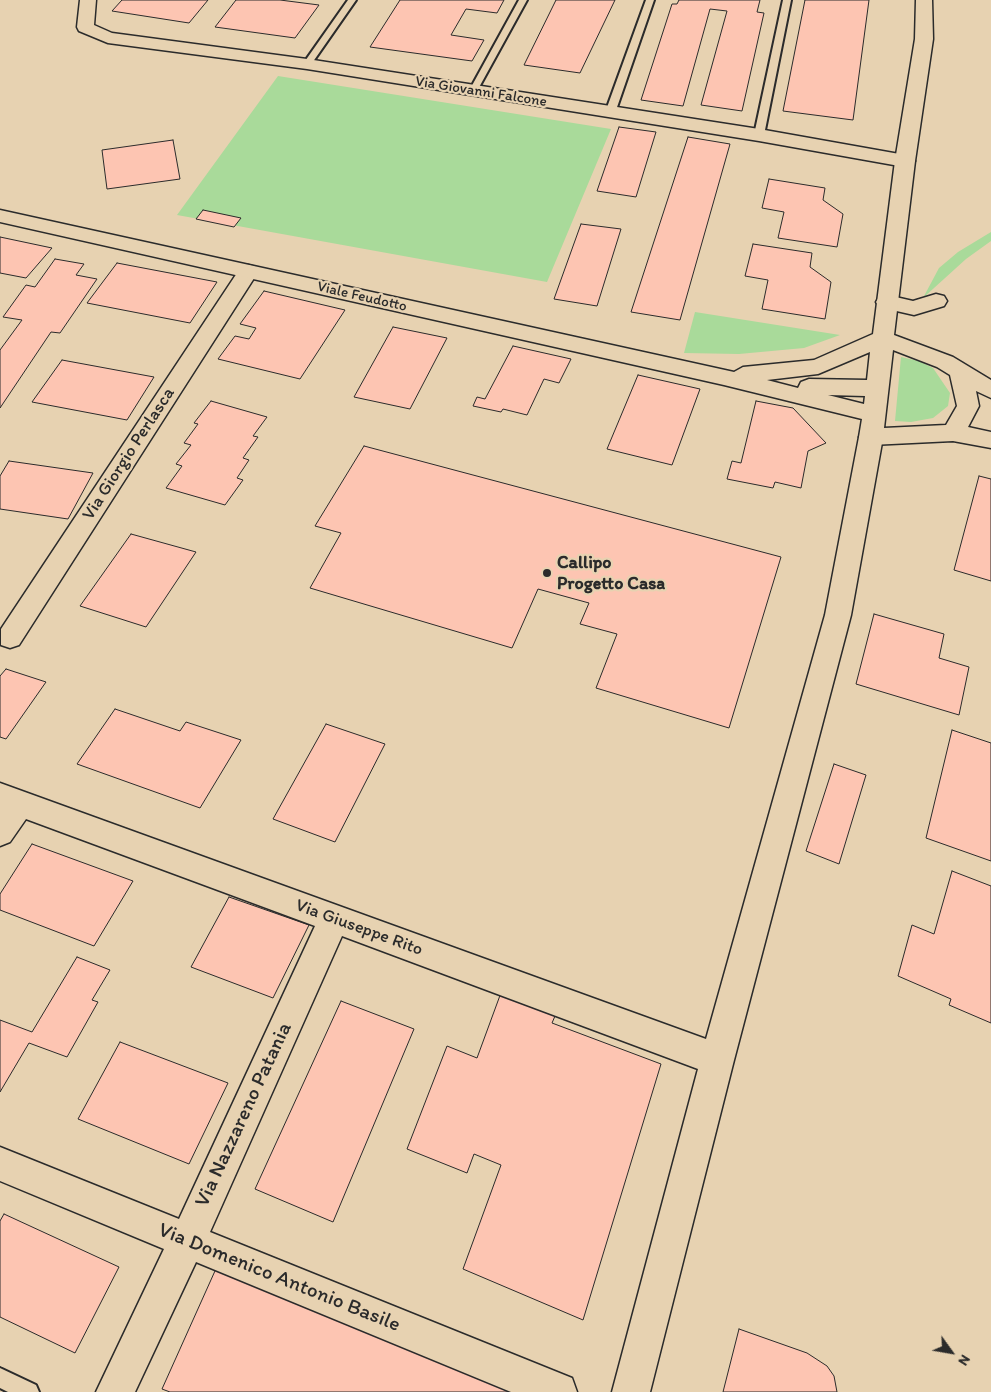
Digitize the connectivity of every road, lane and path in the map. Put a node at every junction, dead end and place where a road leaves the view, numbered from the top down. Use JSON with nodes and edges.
{"nodes":[{"id":1,"x":88,"y":0,"type":"edge"},
{"id":2,"x":352,"y":0,"type":"edge"},
{"id":3,"x":523,"y":0,"type":"edge"},
{"id":4,"x":650,"y":0,"type":"edge"},
{"id":5,"x":787,"y":0,"type":"edge"},
{"id":6,"x":924,"y":0,"type":"edge"},
{"id":7,"x":307,"y":64,"type":"junction"},
{"id":8,"x":474,"y":91,"type":"junction"},
{"id":9,"x":610,"y":113,"type":"junction"},
{"id":10,"x":759,"y":135,"type":"junction"},
{"id":11,"x":905,"y":161,"type":"junction"},
{"id":12,"x":0,"y":216,"type":"edge"},
{"id":13,"x":248,"y":272,"type":"junction"},
{"id":14,"x":936,"y":301,"type":"dead end"},
{"id":15,"x":887,"y":302,"type":"junction"},
{"id":16,"x":882,"y":338,"type":"junction"},
{"id":17,"x":961,"y":372,"type":"junction"},
{"id":18,"x":724,"y":378,"type":"junction"},
{"id":19,"x":758,"y":386,"type":"junction"},
{"id":20,"x":876,"y":388,"type":"junction"},
{"id":21,"x":991,"y":390,"type":"edge"},
{"id":22,"x":872,"y":426,"type":"junction"},
{"id":23,"x":953,"y":433,"type":"junction"},
{"id":24,"x":991,"y":440,"type":"edge"},
{"id":25,"x":10,"y":637,"type":"dead end"},
{"id":26,"x":10,"y":799,"type":"edge"},
{"id":27,"x":0,"y":833,"type":"edge"},
{"id":28,"x":334,"y":919,"type":"junction"},
{"id":29,"x":717,"y":1060,"type":"junction"},
{"id":30,"x":0,"y":1164,"type":"edge"},
{"id":31,"x":187,"y":1240,"type":"junction"},
{"id":32,"x":0,"y":1378,"type":"edge"},
{"id":33,"x":29,"y":1392,"type":"edge"},
{"id":34,"x":115,"y":1392,"type":"edge"},
{"id":35,"x":558,"y":1392,"type":"edge"},
{"id":36,"x":631,"y":1392,"type":"edge"}],
"edges":[{"from":1,"to":7,"type":"street","name":"Via Giovanni Falcone"},
{"from":2,"to":7,"type":"lane"},
{"from":3,"to":8,"type":"lane"},
{"from":4,"to":9,"type":"lane"},
{"from":5,"to":10,"type":"lane"},
{"from":6,"to":11,"type":"street"},
{"from":7,"to":8,"type":"street","name":"Via Giovanni Falcone"},
{"from":8,"to":9,"type":"street","name":"Via Giovanni Falcone"},
{"from":9,"to":10,"type":"street","name":"Via Giovanni Falcone"},
{"from":10,"to":11,"type":"street","name":"Via Giovanni Falcone"},
{"from":11,"to":15,"type":"street"},
{"from":12,"to":13,"type":"street","name":"Viale Feudotto"},
{"from":13,"to":18,"type":"street","name":"Viale Feudotto"},
{"from":13,"to":25,"type":"street","name":"Via Giorgio Perlasca"},
{"from":14,"to":15,"type":"street"},
{"from":15,"to":16,"type":"street"},
{"from":16,"to":17,"type":"street"},
{"from":16,"to":18,"type":"street"},
{"from":16,"to":20,"type":"street"},
{"from":17,"to":21,"type":"street"},
{"from":17,"to":23,"type":"street"},
{"from":18,"to":19,"type":"street","name":"Viale Feudotto"},
{"from":19,"to":20,"type":"street"},
{"from":19,"to":22,"type":"street"},
{"from":20,"to":22,"type":"street"},
{"from":22,"to":23,"type":"street"},
{"from":22,"to":29,"type":"street"},
{"from":23,"to":24,"type":"street"},
{"from":26,"to":27,"type":"street"},
{"from":26,"to":28,"type":"street","name":"Via Giuseppe Rito"},
{"from":28,"to":29,"type":"street","name":"Via Giuseppe Rito"},
{"from":28,"to":31,"type":"street","name":"Via Nazzareno Patania"},
{"from":29,"to":36,"type":"street"},
{"from":30,"to":31,"type":"street","name":"Via Domenico Antonio Basile"},
{"from":31,"to":34,"type":"street","name":"Via Nazzareno Patania"},
{"from":31,"to":35,"type":"street","name":"Via Domenico Antonio Basile"},
{"from":32,"to":33,"type":"lane"}]}
